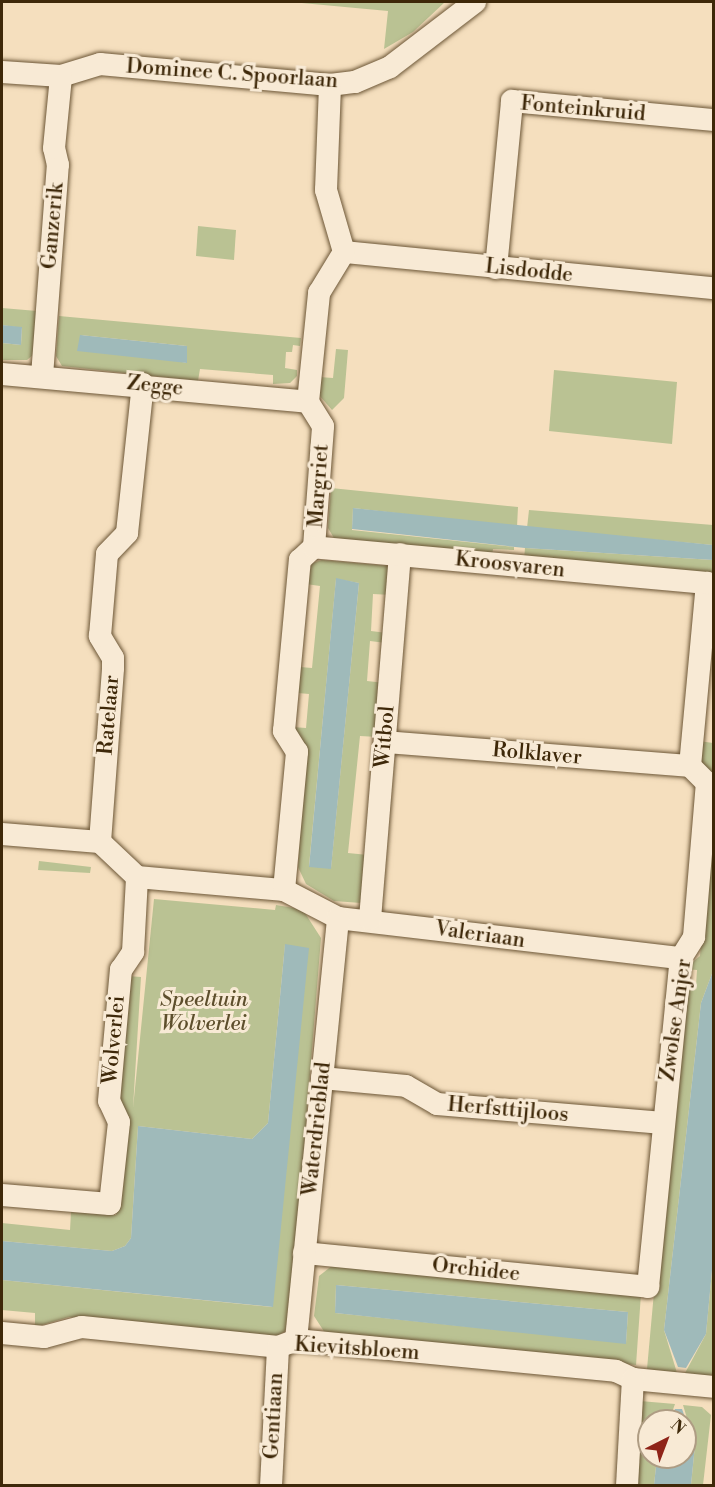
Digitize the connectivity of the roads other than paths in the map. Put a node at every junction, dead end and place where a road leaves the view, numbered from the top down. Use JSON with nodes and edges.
{"nodes":[{"id":1,"x":476,"y":2,"type":"edge"},
{"id":2,"x":2,"y":72,"type":"edge"},
{"id":3,"x":61,"y":76,"type":"junction"},
{"id":4,"x":330,"y":86,"type":"junction"},
{"id":5,"x":714,"y":120,"type":"edge"},
{"id":6,"x":344,"y":252,"type":"junction"},
{"id":7,"x":496,"y":268,"type":"junction"},
{"id":8,"x":714,"y":288,"type":"edge"},
{"id":9,"x":2,"y":374,"type":"edge"},
{"id":10,"x":42,"y":376,"type":"junction"},
{"id":11,"x":143,"y":384,"type":"junction"},
{"id":12,"x":308,"y":402,"type":"junction"},
{"id":13,"x":314,"y":547,"type":"junction"},
{"id":14,"x":400,"y":554,"type":"junction"},
{"id":15,"x":385,"y":742,"type":"junction"},
{"id":16,"x":690,"y":766,"type":"junction"},
{"id":17,"x":2,"y":834,"type":"edge"},
{"id":18,"x":100,"y":842,"type":"junction"},
{"id":19,"x":137,"y":877,"type":"junction"},
{"id":20,"x":284,"y":890,"type":"junction"},
{"id":21,"x":338,"y":918,"type":"junction"},
{"id":22,"x":370,"y":919,"type":"junction"},
{"id":23,"x":681,"y":958,"type":"junction"},
{"id":24,"x":322,"y":1078,"type":"junction"},
{"id":25,"x":663,"y":1123,"type":"junction"},
{"id":26,"x":2,"y":1195,"type":"edge"},
{"id":27,"x":304,"y":1253,"type":"junction"},
{"id":28,"x":648,"y":1287,"type":"joint"},
{"id":29,"x":2,"y":1333,"type":"edge"},
{"id":30,"x":287,"y":1343,"type":"junction"},
{"id":31,"x":633,"y":1379,"type":"junction"},
{"id":32,"x":714,"y":1387,"type":"edge"},
{"id":33,"x":271,"y":1485,"type":"edge"},
{"id":34,"x":627,"y":1485,"type":"edge"}],
"edges":[{"from":1,"to":4,"type":"street","name":"Dominee C. Spoorlaan"},
{"from":2,"to":3,"type":"street","name":"Dominee C. Spoorlaan"},
{"from":3,"to":4,"type":"street","name":"Dominee C. Spoorlaan"},
{"from":3,"to":10,"type":"street","name":"Ganzerik"},
{"from":4,"to":6,"type":"street"},
{"from":5,"to":7,"type":"street","name":"Fonteinkruid"},
{"from":6,"to":7,"type":"street","name":"Lisdodde"},
{"from":6,"to":12,"type":"street"},
{"from":7,"to":8,"type":"street","name":"Lisdodde"},
{"from":9,"to":10,"type":"street","name":"Zegge"},
{"from":10,"to":11,"type":"street","name":"Zegge"},
{"from":11,"to":12,"type":"street","name":"Zegge"},
{"from":11,"to":18,"type":"street","name":"Ratelaar"},
{"from":12,"to":13,"type":"street","name":"Margriet"},
{"from":13,"to":14,"type":"street","name":"Kroosvaren"},
{"from":13,"to":20,"type":"street","name":"Margriet"},
{"from":14,"to":15,"type":"street","name":"Witbol"},
{"from":14,"to":16,"type":"street","name":"Kroosvaren"},
{"from":15,"to":16,"type":"street","name":"Rolklaver"},
{"from":15,"to":22,"type":"street","name":"Witbol"},
{"from":16,"to":23,"type":"street","name":"Zwolse Anjer"},
{"from":17,"to":18,"type":"street"},
{"from":18,"to":19,"type":"street"},
{"from":19,"to":20,"type":"street"},
{"from":19,"to":26,"type":"street","name":"Wolverlei"},
{"from":20,"to":21,"type":"street","name":"Valeriaan"},
{"from":21,"to":22,"type":"street","name":"Valeriaan"},
{"from":21,"to":24,"type":"street","name":"Waterdrieblad"},
{"from":22,"to":23,"type":"street","name":"Valeriaan"},
{"from":23,"to":25,"type":"street","name":"Zwolse Anjer"},
{"from":24,"to":25,"type":"street","name":"Herfsttijloos"},
{"from":24,"to":27,"type":"street","name":"Waterdrieblad"},
{"from":25,"to":28,"type":"street","name":"Zwolse Anjer"},
{"from":27,"to":28,"type":"street","name":"Orchidee"},
{"from":27,"to":30,"type":"street","name":"Waterdrieblad"},
{"from":29,"to":30,"type":"street","name":"Kievitsbloem"},
{"from":30,"to":31,"type":"street","name":"Kievitsbloem"},
{"from":30,"to":33,"type":"street","name":"Gentiaan"},
{"from":31,"to":32,"type":"street","name":"Kievitsbloem"},
{"from":31,"to":34,"type":"street"}]}
